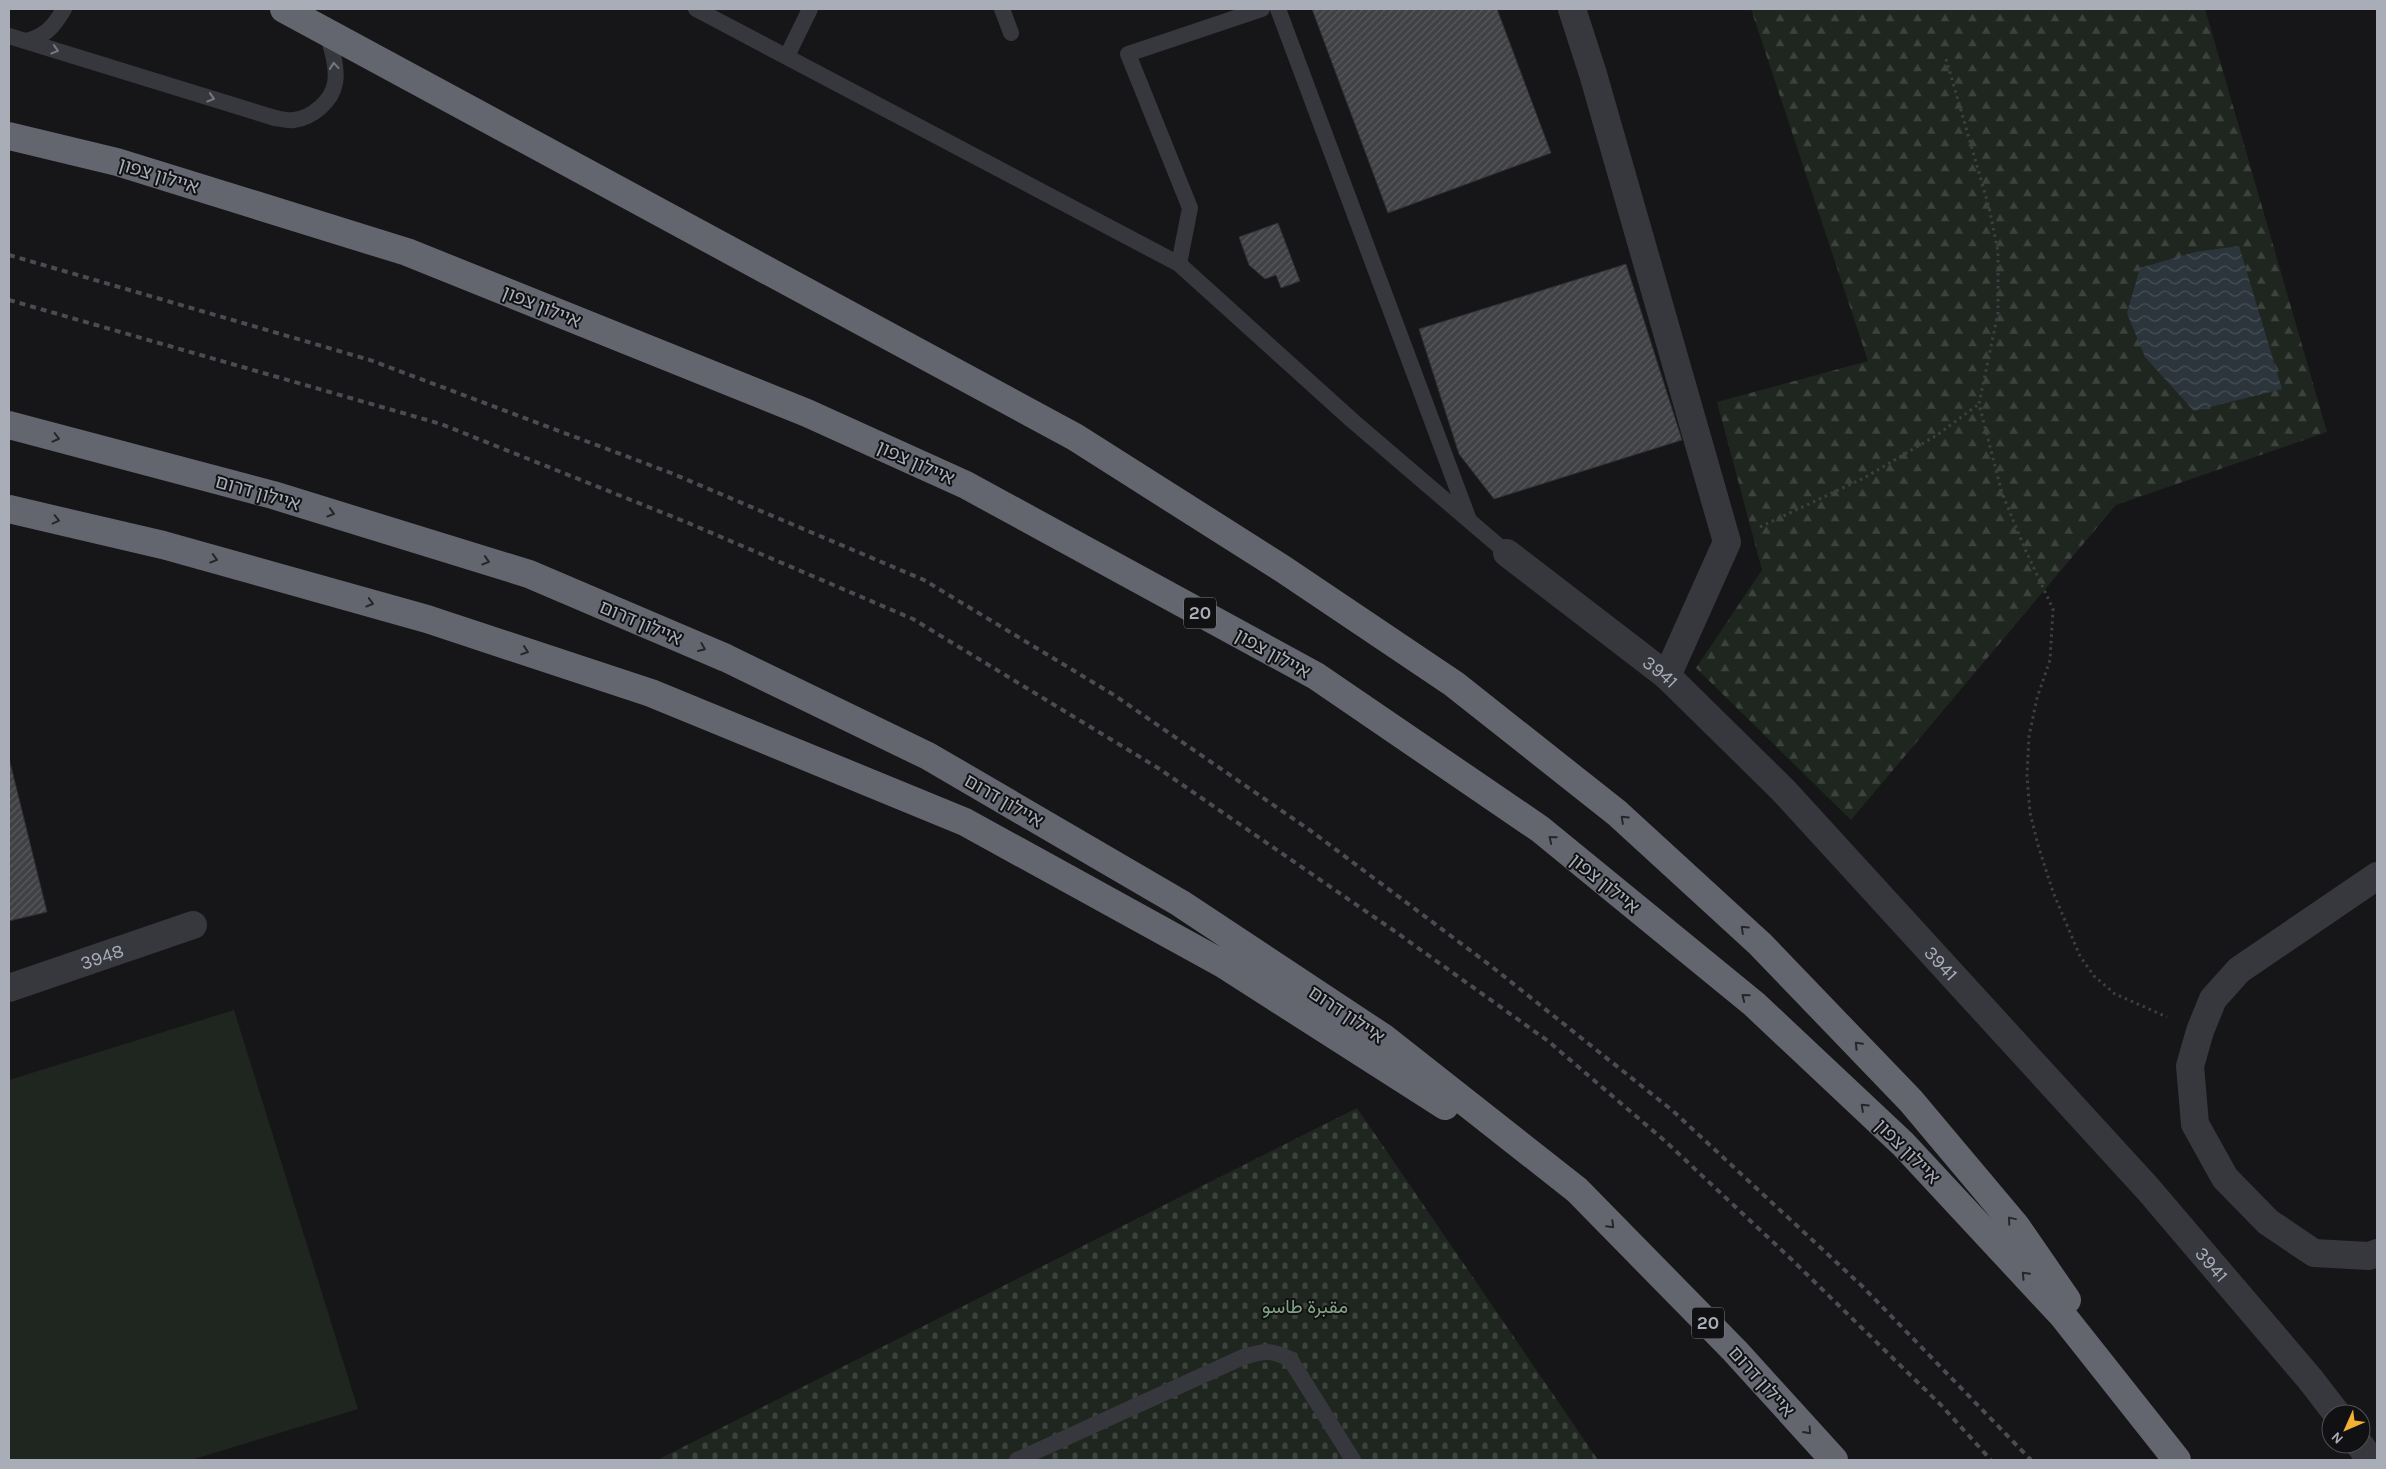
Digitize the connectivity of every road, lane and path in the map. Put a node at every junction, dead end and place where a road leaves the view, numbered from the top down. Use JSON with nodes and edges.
{"nodes":[{"id":1,"x":64,"y":9,"type":"edge"},
{"id":2,"x":284,"y":9,"type":"edge"},
{"id":3,"x":696,"y":9,"type":"edge"},
{"id":4,"x":810,"y":9,"type":"edge"},
{"id":5,"x":1002,"y":9,"type":"edge"},
{"id":6,"x":1262,"y":9,"type":"edge"},
{"id":7,"x":1278,"y":9,"type":"edge"},
{"id":8,"x":1572,"y":9,"type":"edge"},
{"id":9,"x":327,"y":33,"type":"junction"},
{"id":10,"x":1011,"y":33,"type":"dead end"},
{"id":11,"x":9,"y":36,"type":"edge"},
{"id":12,"x":27,"y":41,"type":"junction"},
{"id":13,"x":787,"y":56,"type":"junction"},
{"id":14,"x":1946,"y":59,"type":"dead end"},
{"id":15,"x":9,"y":136,"type":"edge"},
{"id":16,"x":1180,"y":264,"type":"junction"},
{"id":17,"x":1979,"y":404,"type":"junction"},
{"id":18,"x":9,"y":426,"type":"edge"},
{"id":19,"x":9,"y":509,"type":"edge"},
{"id":20,"x":1470,"y":522,"type":"junction"},
{"id":21,"x":1727,"y":542,"type":"junction"},
{"id":22,"x":1507,"y":553,"type":"joint"},
{"id":23,"x":1667,"y":676,"type":"junction"},
{"id":24,"x":2377,"y":876,"type":"edge"},
{"id":25,"x":193,"y":925,"type":"dead end"},
{"id":26,"x":9,"y":988,"type":"edge"},
{"id":27,"x":2200,"y":1031,"type":"junction"},
{"id":28,"x":1577,"y":1190,"type":"junction"},
{"id":29,"x":2377,"y":1253,"type":"edge"},
{"id":30,"x":2330,"y":1404,"type":"edge"},
{"id":31,"x":2173,"y":1454,"type":"edge"},
{"id":32,"x":1017,"y":1460,"type":"edge"},
{"id":33,"x":1353,"y":1460,"type":"edge"},
{"id":34,"x":1834,"y":1460,"type":"edge"}],
"edges":[{"from":1,"to":12,"type":"lane"},
{"from":2,"to":9,"type":"highway"},
{"from":3,"to":13,"type":"lane"},
{"from":4,"to":13,"type":"lane"},
{"from":5,"to":10,"type":"lane"},
{"from":6,"to":16,"type":"lane"},
{"from":7,"to":20,"type":"lane"},
{"from":8,"to":21,"type":"street"},
{"from":12,"to":9,"type":"lane","one_way":true},
{"from":31,"to":9,"type":"highway","one_way":true},
{"from":11,"to":12,"type":"lane"},
{"from":13,"to":16,"type":"lane"},
{"from":14,"to":17,"type":"path"},
{"from":31,"to":15,"type":"highway","name":"איילון צפון","number":"20","one_way":true},
{"from":16,"to":20,"type":"lane"},
{"from":17,"to":21,"type":"path"},
{"from":17,"to":27,"type":"path"},
{"from":18,"to":28,"type":"highway","name":"איילון דרום","number":"20","one_way":true},
{"from":19,"to":28,"type":"highway","one_way":true},
{"from":20,"to":22,"type":"lane"},
{"from":21,"to":23,"type":"street"},
{"from":22,"to":23,"type":"street","name":"3941"},
{"from":23,"to":30,"type":"street","name":"3941"},
{"from":24,"to":27,"type":"street"},
{"from":25,"to":26,"type":"street","name":"3948"},
{"from":27,"to":29,"type":"street"},
{"from":28,"to":34,"type":"highway","name":"איילון דרום","number":"20","one_way":true},
{"from":32,"to":33,"type":"lane"}]}
